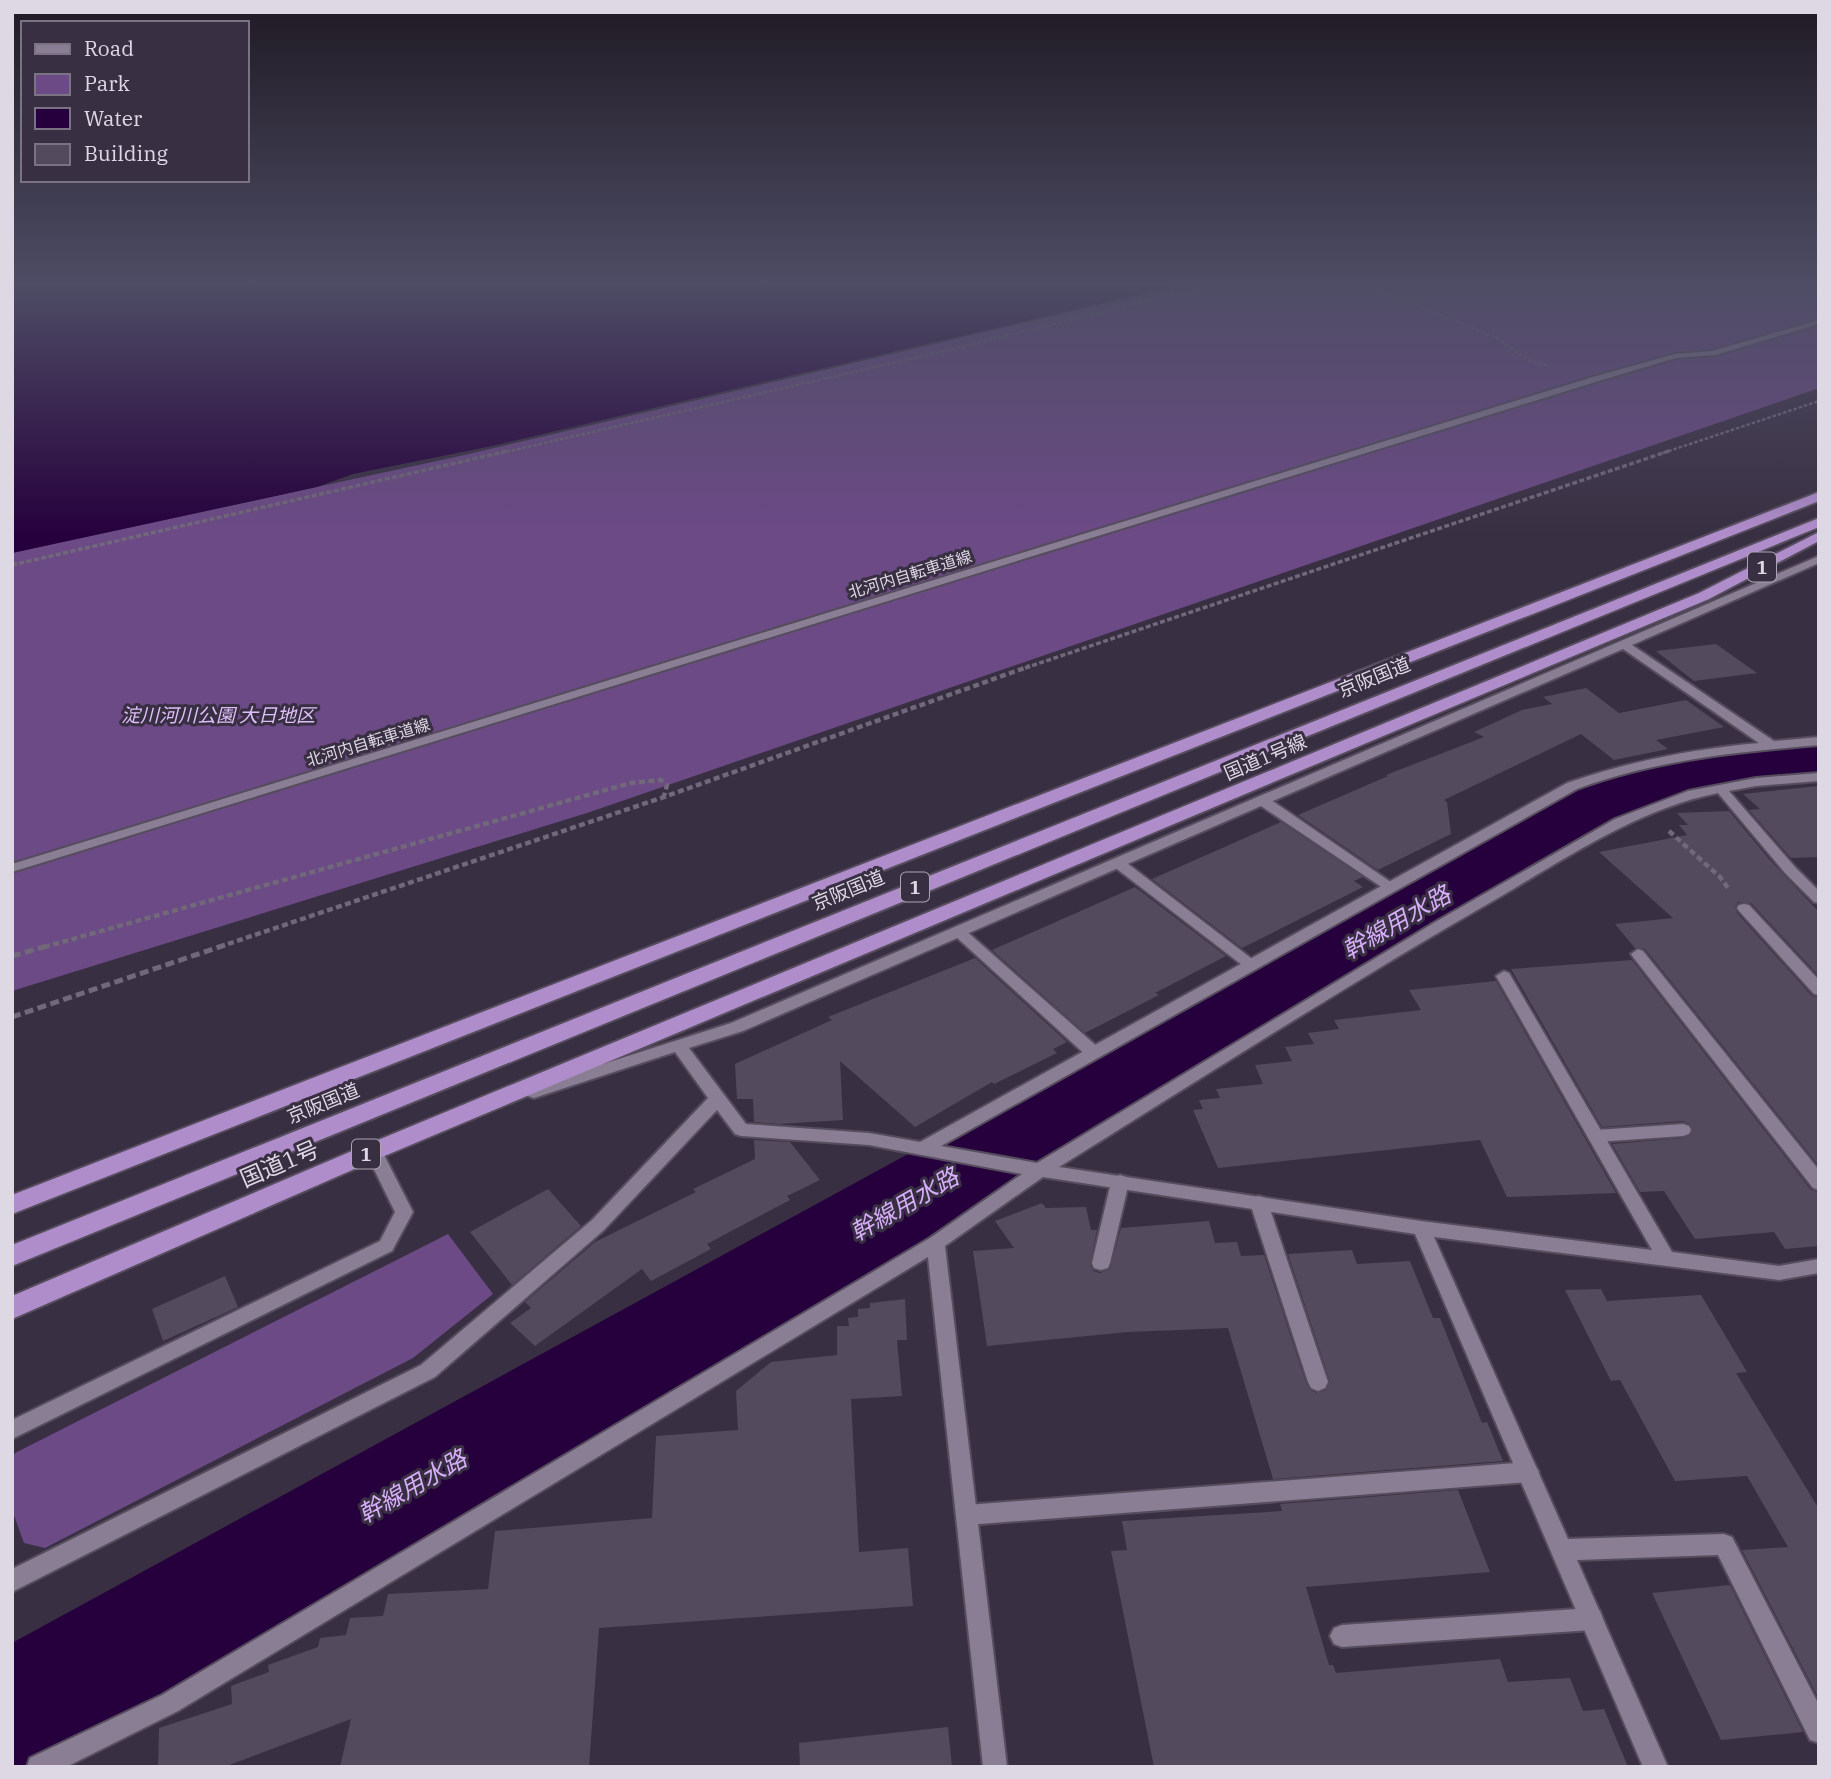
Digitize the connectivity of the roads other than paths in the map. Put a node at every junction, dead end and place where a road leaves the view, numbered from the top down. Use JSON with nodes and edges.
{"nodes":[{"id":1,"x":1630,"y":369,"type":"edge"},
{"id":2,"x":1819,"y":496,"type":"edge"},
{"id":3,"x":1819,"y":522,"type":"edge"},
{"id":4,"x":1819,"y":536,"type":"edge"},
{"id":5,"x":1819,"y":559,"type":"edge"},
{"id":6,"x":1624,"y":645,"type":"junction"},
{"id":7,"x":1819,"y":741,"type":"edge"},
{"id":8,"x":1771,"y":745,"type":"junction"},
{"id":9,"x":1819,"y":777,"type":"edge"},
{"id":10,"x":1721,"y":789,"type":"junction"},
{"id":11,"x":1263,"y":801,"type":"junction"},
{"id":12,"x":1118,"y":863,"type":"junction"},
{"id":13,"x":12,"y":868,"type":"edge"},
{"id":14,"x":1391,"y":887,"type":"junction"},
{"id":15,"x":1819,"y":899,"type":"edge"},
{"id":16,"x":1744,"y":908,"type":"road end"},
{"id":17,"x":959,"y":932,"type":"junction"},
{"id":18,"x":1639,"y":954,"type":"dead end"},
{"id":19,"x":1251,"y":965,"type":"junction"},
{"id":20,"x":1504,"y":976,"type":"dead end"},
{"id":21,"x":1819,"y":990,"type":"edge"},
{"id":22,"x":722,"y":1006,"type":"joint"},
{"id":23,"x":679,"y":1046,"type":"junction"},
{"id":24,"x":1094,"y":1053,"type":"junction"},
{"id":25,"x":717,"y":1099,"type":"junction"},
{"id":26,"x":463,"y":1114,"type":"junction"},
{"id":27,"x":1683,"y":1130,"type":"dead end"},
{"id":28,"x":1596,"y":1136,"type":"junction"},
{"id":29,"x":374,"y":1151,"type":"junction"},
{"id":30,"x":926,"y":1151,"type":"junction"},
{"id":31,"x":1033,"y":1169,"type":"junction"},
{"id":32,"x":1120,"y":1182,"type":"junction"},
{"id":33,"x":1819,"y":1182,"type":"edge"},
{"id":34,"x":1259,"y":1203,"type":"junction"},
{"id":35,"x":12,"y":1205,"type":"edge"},
{"id":36,"x":1421,"y":1228,"type":"junction"},
{"id":37,"x":936,"y":1243,"type":"junction"},
{"id":38,"x":12,"y":1256,"type":"edge"},
{"id":39,"x":1666,"y":1258,"type":"junction"},
{"id":40,"x":1101,"y":1264,"type":"dead end"},
{"id":41,"x":1819,"y":1266,"type":"edge"},
{"id":42,"x":12,"y":1308,"type":"edge"},
{"id":43,"x":1318,"y":1382,"type":"dead end"},
{"id":44,"x":12,"y":1430,"type":"edge"},
{"id":45,"x":1528,"y":1472,"type":"junction"},
{"id":46,"x":967,"y":1515,"type":"junction"},
{"id":47,"x":1562,"y":1550,"type":"junction"},
{"id":48,"x":12,"y":1581,"type":"edge"},
{"id":49,"x":1592,"y":1619,"type":"junction"},
{"id":50,"x":1342,"y":1636,"type":"dead end"},
{"id":51,"x":1819,"y":1731,"type":"edge"},
{"id":52,"x":39,"y":1767,"type":"edge"},
{"id":53,"x":995,"y":1767,"type":"edge"},
{"id":54,"x":1656,"y":1767,"type":"edge"}],
"edges":[{"from":1,"to":13,"type":"street","name":"北河内自転車道線"},
{"from":2,"to":35,"type":"highway","name":"京阪国道","number":"1"},
{"from":3,"to":38,"type":"highway","name":"京阪国道","number":"1"},
{"from":4,"to":22,"type":"highway","name":"国道1号線","number":"1"},
{"from":5,"to":6,"type":"street"},
{"from":6,"to":8,"type":"street"},
{"from":6,"to":11,"type":"street"},
{"from":7,"to":8,"type":"street"},
{"from":8,"to":14,"type":"street"},
{"from":9,"to":10,"type":"street"},
{"from":10,"to":15,"type":"street"},
{"from":10,"to":31,"type":"street"},
{"from":11,"to":12,"type":"street"},
{"from":11,"to":14,"type":"street"},
{"from":12,"to":17,"type":"street"},
{"from":12,"to":19,"type":"street"},
{"from":14,"to":19,"type":"street"},
{"from":16,"to":21,"type":"street"},
{"from":17,"to":23,"type":"street"},
{"from":17,"to":24,"type":"street"},
{"from":18,"to":33,"type":"street"},
{"from":19,"to":24,"type":"street"},
{"from":20,"to":28,"type":"street"},
{"from":22,"to":26,"type":"highway","name":"国道1号","number":"1"},
{"from":23,"to":25,"type":"street"},
{"from":23,"to":26,"type":"street"},
{"from":24,"to":30,"type":"street"},
{"from":25,"to":30,"type":"street"},
{"from":25,"to":48,"type":"street"},
{"from":26,"to":29,"type":"highway","name":"国道1号","number":"1"},
{"from":27,"to":28,"type":"street"},
{"from":28,"to":39,"type":"street"},
{"from":29,"to":42,"type":"highway","name":"国道1号","number":"1"},
{"from":29,"to":44,"type":"street"},
{"from":30,"to":31,"type":"street"},
{"from":31,"to":32,"type":"street"},
{"from":31,"to":37,"type":"street"},
{"from":32,"to":34,"type":"street"},
{"from":32,"to":40,"type":"street"},
{"from":34,"to":36,"type":"street"},
{"from":34,"to":43,"type":"street"},
{"from":36,"to":39,"type":"street"},
{"from":36,"to":45,"type":"street"},
{"from":37,"to":46,"type":"street"},
{"from":37,"to":52,"type":"street"},
{"from":39,"to":41,"type":"street"},
{"from":45,"to":46,"type":"street"},
{"from":45,"to":47,"type":"street"},
{"from":46,"to":53,"type":"street"},
{"from":47,"to":49,"type":"street"},
{"from":47,"to":51,"type":"street"},
{"from":49,"to":50,"type":"street"},
{"from":49,"to":54,"type":"street"}]}
